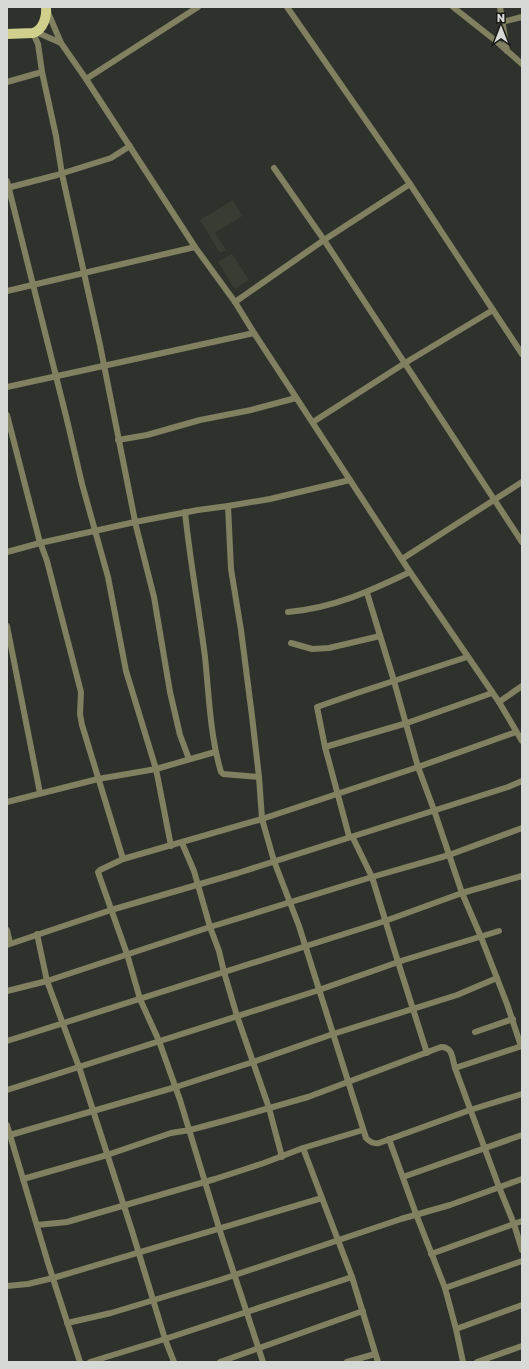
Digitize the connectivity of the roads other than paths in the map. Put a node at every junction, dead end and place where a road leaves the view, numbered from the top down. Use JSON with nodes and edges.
{"nodes":[{"id":1,"x":198,"y":7,"type":"edge"},
{"id":2,"x":287,"y":7,"type":"edge"},
{"id":3,"x":453,"y":7,"type":"edge"},
{"id":4,"x":461,"y":7,"type":"edge"},
{"id":5,"x":500,"y":7,"type":"edge"},
{"id":6,"x":46,"y":8,"type":"edge"},
{"id":7,"x":463,"y":15,"type":"junction"},
{"id":8,"x":522,"y":17,"type":"edge"},
{"id":9,"x":502,"y":22,"type":"junction"},
{"id":10,"x":34,"y":33,"type":"junction"},
{"id":11,"x":7,"y":34,"type":"edge"},
{"id":12,"x":61,"y":42,"type":"junction"},
{"id":13,"x":508,"y":51,"type":"junction"},
{"id":14,"x":521,"y":62,"type":"edge"},
{"id":15,"x":42,"y":72,"type":"junction"},
{"id":16,"x":86,"y":79,"type":"junction"},
{"id":17,"x":7,"y":82,"type":"edge"},
{"id":18,"x":130,"y":146,"type":"junction"},
{"id":19,"x":274,"y":168,"type":"dead end"},
{"id":20,"x":62,"y":174,"type":"junction"},
{"id":21,"x":7,"y":181,"type":"edge"},
{"id":22,"x":410,"y":184,"type":"junction"},
{"id":23,"x":8,"y":188,"type":"edge"},
{"id":24,"x":324,"y":240,"type":"junction"},
{"id":25,"x":195,"y":247,"type":"junction"},
{"id":26,"x":84,"y":273,"type":"junction"},
{"id":27,"x":34,"y":285,"type":"junction"},
{"id":28,"x":7,"y":291,"type":"edge"},
{"id":29,"x":235,"y":302,"type":"junction"},
{"id":30,"x":493,"y":310,"type":"junction"},
{"id":31,"x":254,"y":333,"type":"junction"},
{"id":32,"x":522,"y":354,"type":"edge"},
{"id":33,"x":405,"y":364,"type":"junction"},
{"id":34,"x":104,"y":365,"type":"junction"},
{"id":35,"x":56,"y":376,"type":"junction"},
{"id":36,"x":7,"y":387,"type":"edge"},
{"id":37,"x":296,"y":398,"type":"junction"},
{"id":38,"x":7,"y":415,"type":"edge"},
{"id":39,"x":313,"y":422,"type":"junction"},
{"id":40,"x":118,"y":440,"type":"junction"},
{"id":41,"x":350,"y":480,"type":"junction"},
{"id":42,"x":522,"y":482,"type":"edge"},
{"id":43,"x":494,"y":499,"type":"junction"},
{"id":44,"x":228,"y":506,"type":"junction"},
{"id":45,"x":185,"y":512,"type":"junction"},
{"id":46,"x":135,"y":522,"type":"junction"},
{"id":47,"x":94,"y":532,"type":"junction"},
{"id":48,"x":522,"y":542,"type":"edge"},
{"id":49,"x":40,"y":543,"type":"junction"},
{"id":50,"x":7,"y":552,"type":"edge"},
{"id":51,"x":402,"y":559,"type":"junction"},
{"id":52,"x":410,"y":572,"type":"junction"},
{"id":53,"x":367,"y":593,"type":"junction"},
{"id":54,"x":288,"y":612,"type":"dead end"},
{"id":55,"x":7,"y":626,"type":"edge"},
{"id":56,"x":380,"y":636,"type":"junction"},
{"id":57,"x":291,"y":643,"type":"dead end"},
{"id":58,"x":467,"y":657,"type":"junction"},
{"id":59,"x":394,"y":680,"type":"junction"},
{"id":60,"x":522,"y":686,"type":"edge"},
{"id":61,"x":492,"y":693,"type":"junction"},
{"id":62,"x":499,"y":702,"type":"junction"},
{"id":63,"x":407,"y":723,"type":"junction"},
{"id":64,"x":516,"y":732,"type":"junction"},
{"id":65,"x":522,"y":741,"type":"edge"},
{"id":66,"x":325,"y":747,"type":"junction"},
{"id":67,"x":215,"y":752,"type":"junction"},
{"id":68,"x":189,"y":759,"type":"junction"},
{"id":69,"x":418,"y":767,"type":"junction"},
{"id":70,"x":156,"y":769,"type":"junction"},
{"id":71,"x":259,"y":777,"type":"junction"},
{"id":72,"x":98,"y":779,"type":"junction"},
{"id":73,"x":522,"y":781,"type":"edge"},
{"id":74,"x":40,"y":793,"type":"junction"},
{"id":75,"x":339,"y":794,"type":"junction"},
{"id":76,"x":7,"y":802,"type":"edge"},
{"id":77,"x":434,"y":810,"type":"junction"},
{"id":78,"x":262,"y":819,"type":"junction"},
{"id":79,"x":522,"y":828,"type":"edge"},
{"id":80,"x":349,"y":836,"type":"junction"},
{"id":81,"x":182,"y":843,"type":"junction"},
{"id":82,"x":171,"y":846,"type":"junction"},
{"id":83,"x":449,"y":854,"type":"junction"},
{"id":84,"x":123,"y":859,"type":"junction"},
{"id":85,"x":274,"y":861,"type":"junction"},
{"id":86,"x":522,"y":876,"type":"edge"},
{"id":87,"x":372,"y":877,"type":"junction"},
{"id":88,"x":197,"y":885,"type":"junction"},
{"id":89,"x":462,"y":894,"type":"junction"},
{"id":90,"x":290,"y":903,"type":"junction"},
{"id":91,"x":111,"y":910,"type":"junction"},
{"id":92,"x":385,"y":921,"type":"junction"},
{"id":93,"x":210,"y":927,"type":"junction"},
{"id":94,"x":7,"y":930,"type":"edge"},
{"id":95,"x":498,"y":931,"type":"dead end"},
{"id":96,"x":37,"y":934,"type":"junction"},
{"id":97,"x":481,"y":937,"type":"junction"},
{"id":98,"x":9,"y":944,"type":"edge"},
{"id":99,"x":305,"y":946,"type":"junction"},
{"id":100,"x":127,"y":954,"type":"junction"},
{"id":101,"x":398,"y":962,"type":"junction"},
{"id":102,"x":224,"y":972,"type":"junction"},
{"id":103,"x":497,"y":978,"type":"junction"},
{"id":104,"x":47,"y":981,"type":"junction"},
{"id":105,"x":319,"y":990,"type":"junction"},
{"id":106,"x":7,"y":991,"type":"edge"},
{"id":107,"x":140,"y":999,"type":"junction"},
{"id":108,"x":413,"y":1009,"type":"junction"},
{"id":109,"x":237,"y":1016,"type":"junction"},
{"id":110,"x":513,"y":1019,"type":"junction"},
{"id":111,"x":63,"y":1024,"type":"junction"},
{"id":112,"x":475,"y":1032,"type":"dead end"},
{"id":113,"x":333,"y":1034,"type":"junction"},
{"id":114,"x":7,"y":1041,"type":"edge"},
{"id":115,"x":159,"y":1041,"type":"junction"},
{"id":116,"x":522,"y":1046,"type":"edge"},
{"id":117,"x":427,"y":1053,"type":"junction"},
{"id":118,"x":253,"y":1062,"type":"junction"},
{"id":119,"x":79,"y":1067,"type":"junction"},
{"id":120,"x":455,"y":1068,"type":"junction"},
{"id":121,"x":348,"y":1083,"type":"junction"},
{"id":122,"x":176,"y":1087,"type":"junction"},
{"id":123,"x":7,"y":1090,"type":"edge"},
{"id":124,"x":522,"y":1094,"type":"edge"},
{"id":125,"x":269,"y":1108,"type":"junction"},
{"id":126,"x":470,"y":1110,"type":"junction"},
{"id":127,"x":92,"y":1111,"type":"junction"},
{"id":128,"x":7,"y":1125,"type":"edge"},
{"id":129,"x":190,"y":1130,"type":"junction"},
{"id":130,"x":362,"y":1130,"type":"junction"},
{"id":131,"x":10,"y":1135,"type":"junction"},
{"id":132,"x":522,"y":1135,"type":"edge"},
{"id":133,"x":389,"y":1139,"type":"junction"},
{"id":134,"x":303,"y":1148,"type":"junction"},
{"id":135,"x":485,"y":1149,"type":"junction"},
{"id":136,"x":106,"y":1155,"type":"junction"},
{"id":137,"x":282,"y":1157,"type":"junction"},
{"id":138,"x":403,"y":1177,"type":"junction"},
{"id":139,"x":23,"y":1179,"type":"junction"},
{"id":140,"x":522,"y":1179,"type":"edge"},
{"id":141,"x":204,"y":1182,"type":"junction"},
{"id":142,"x":499,"y":1187,"type":"junction"},
{"id":143,"x":322,"y":1198,"type":"junction"},
{"id":144,"x":124,"y":1205,"type":"junction"},
{"id":145,"x":416,"y":1214,"type":"junction"},
{"id":146,"x":522,"y":1221,"type":"edge"},
{"id":147,"x":514,"y":1224,"type":"junction"},
{"id":148,"x":37,"y":1225,"type":"junction"},
{"id":149,"x":218,"y":1228,"type":"junction"},
{"id":150,"x":338,"y":1240,"type":"junction"},
{"id":151,"x":522,"y":1250,"type":"edge"},
{"id":152,"x":139,"y":1252,"type":"junction"},
{"id":153,"x":431,"y":1254,"type":"junction"},
{"id":154,"x":522,"y":1261,"type":"edge"},
{"id":155,"x":234,"y":1275,"type":"junction"},
{"id":156,"x":352,"y":1277,"type":"junction"},
{"id":157,"x":53,"y":1278,"type":"junction"},
{"id":158,"x":7,"y":1286,"type":"edge"},
{"id":159,"x":445,"y":1288,"type":"junction"},
{"id":160,"x":153,"y":1299,"type":"junction"},
{"id":161,"x":522,"y":1305,"type":"edge"},
{"id":162,"x":363,"y":1311,"type":"junction"},
{"id":163,"x":247,"y":1312,"type":"junction"},
{"id":164,"x":67,"y":1323,"type":"junction"},
{"id":165,"x":456,"y":1329,"type":"junction"},
{"id":166,"x":166,"y":1339,"type":"junction"},
{"id":167,"x":522,"y":1346,"type":"edge"},
{"id":168,"x":259,"y":1349,"type":"junction"},
{"id":169,"x":376,"y":1354,"type":"junction"},
{"id":170,"x":80,"y":1362,"type":"edge"},
{"id":171,"x":90,"y":1362,"type":"edge"},
{"id":172,"x":174,"y":1362,"type":"edge"},
{"id":173,"x":220,"y":1362,"type":"edge"},
{"id":174,"x":263,"y":1362,"type":"edge"},
{"id":175,"x":347,"y":1362,"type":"edge"},
{"id":176,"x":378,"y":1362,"type":"edge"},
{"id":177,"x":463,"y":1362,"type":"edge"},
{"id":178,"x":478,"y":1362,"type":"edge"}],
"edges":[{"from":1,"to":16,"type":"street"},
{"from":2,"to":22,"type":"street"},
{"from":3,"to":7,"type":"street"},
{"from":4,"to":7,"type":"street"},
{"from":5,"to":9,"type":"street"},
{"from":6,"to":10,"type":"main road"},
{"from":6,"to":12,"type":"street"},
{"from":7,"to":13,"type":"street"},
{"from":8,"to":9,"type":"street"},
{"from":9,"to":13,"type":"street"},
{"from":10,"to":11,"type":"main road"},
{"from":10,"to":12,"type":"street"},
{"from":10,"to":15,"type":"street"},
{"from":12,"to":16,"type":"street"},
{"from":13,"to":14,"type":"street"},
{"from":15,"to":17,"type":"street"},
{"from":15,"to":20,"type":"street"},
{"from":16,"to":18,"type":"street"},
{"from":18,"to":20,"type":"street"},
{"from":18,"to":25,"type":"street"},
{"from":19,"to":24,"type":"street"},
{"from":20,"to":23,"type":"street"},
{"from":20,"to":26,"type":"street"},
{"from":21,"to":23,"type":"street"},
{"from":22,"to":24,"type":"street"},
{"from":22,"to":30,"type":"street"},
{"from":23,"to":27,"type":"street"},
{"from":24,"to":29,"type":"street"},
{"from":24,"to":33,"type":"street"},
{"from":25,"to":26,"type":"street"},
{"from":25,"to":29,"type":"street"},
{"from":26,"to":27,"type":"street"},
{"from":26,"to":34,"type":"street"},
{"from":27,"to":28,"type":"street"},
{"from":27,"to":35,"type":"street"},
{"from":29,"to":31,"type":"street"},
{"from":30,"to":32,"type":"street"},
{"from":30,"to":33,"type":"street"},
{"from":31,"to":34,"type":"street"},
{"from":31,"to":37,"type":"street"},
{"from":33,"to":39,"type":"street"},
{"from":33,"to":43,"type":"street"},
{"from":34,"to":35,"type":"street"},
{"from":34,"to":40,"type":"street"},
{"from":35,"to":36,"type":"street"},
{"from":35,"to":47,"type":"street"},
{"from":37,"to":39,"type":"street"},
{"from":37,"to":40,"type":"street"},
{"from":38,"to":49,"type":"street"},
{"from":39,"to":41,"type":"street"},
{"from":40,"to":46,"type":"street"},
{"from":41,"to":44,"type":"street"},
{"from":41,"to":51,"type":"street"},
{"from":42,"to":43,"type":"street"},
{"from":43,"to":48,"type":"street"},
{"from":43,"to":51,"type":"street"},
{"from":44,"to":45,"type":"street"},
{"from":44,"to":71,"type":"street"},
{"from":45,"to":46,"type":"street"},
{"from":45,"to":67,"type":"street"},
{"from":46,"to":47,"type":"street"},
{"from":46,"to":68,"type":"street"},
{"from":47,"to":49,"type":"street"},
{"from":47,"to":70,"type":"street"},
{"from":49,"to":50,"type":"street"},
{"from":49,"to":72,"type":"street"},
{"from":51,"to":52,"type":"street"},
{"from":52,"to":53,"type":"street"},
{"from":52,"to":58,"type":"street"},
{"from":53,"to":54,"type":"street"},
{"from":53,"to":56,"type":"street"},
{"from":55,"to":74,"type":"street"},
{"from":56,"to":57,"type":"street"},
{"from":56,"to":59,"type":"street"},
{"from":58,"to":59,"type":"street"},
{"from":58,"to":61,"type":"street"},
{"from":59,"to":63,"type":"street"},
{"from":59,"to":66,"type":"street"},
{"from":60,"to":62,"type":"street"},
{"from":61,"to":62,"type":"street"},
{"from":61,"to":63,"type":"street"},
{"from":62,"to":64,"type":"street"},
{"from":63,"to":66,"type":"street"},
{"from":63,"to":69,"type":"street"},
{"from":64,"to":65,"type":"street"},
{"from":64,"to":69,"type":"street"},
{"from":66,"to":75,"type":"street"},
{"from":67,"to":68,"type":"street"},
{"from":67,"to":71,"type":"street"},
{"from":68,"to":70,"type":"street"},
{"from":69,"to":75,"type":"street"},
{"from":69,"to":77,"type":"street"},
{"from":70,"to":72,"type":"street"},
{"from":70,"to":82,"type":"street"},
{"from":71,"to":78,"type":"street"},
{"from":72,"to":74,"type":"street"},
{"from":72,"to":84,"type":"street"},
{"from":73,"to":77,"type":"street"},
{"from":74,"to":76,"type":"street"},
{"from":75,"to":78,"type":"street"},
{"from":75,"to":80,"type":"street"},
{"from":77,"to":80,"type":"street"},
{"from":77,"to":83,"type":"street"},
{"from":78,"to":81,"type":"street"},
{"from":78,"to":85,"type":"street"},
{"from":79,"to":83,"type":"street"},
{"from":80,"to":85,"type":"street"},
{"from":80,"to":87,"type":"street"},
{"from":81,"to":82,"type":"street"},
{"from":81,"to":88,"type":"street"},
{"from":82,"to":84,"type":"street"},
{"from":83,"to":87,"type":"street"},
{"from":83,"to":89,"type":"street"},
{"from":84,"to":91,"type":"street"},
{"from":85,"to":88,"type":"street"},
{"from":85,"to":90,"type":"street"},
{"from":86,"to":89,"type":"street"},
{"from":87,"to":90,"type":"street"},
{"from":87,"to":92,"type":"street"},
{"from":88,"to":91,"type":"street"},
{"from":88,"to":93,"type":"street"},
{"from":89,"to":92,"type":"street"},
{"from":89,"to":97,"type":"street"},
{"from":90,"to":93,"type":"street"},
{"from":90,"to":99,"type":"street"},
{"from":91,"to":96,"type":"street"},
{"from":91,"to":100,"type":"street"},
{"from":92,"to":99,"type":"street"},
{"from":92,"to":101,"type":"street"},
{"from":93,"to":100,"type":"street"},
{"from":93,"to":102,"type":"street"},
{"from":94,"to":98,"type":"street"},
{"from":95,"to":97,"type":"street"},
{"from":96,"to":98,"type":"street"},
{"from":96,"to":104,"type":"street"},
{"from":97,"to":101,"type":"street"},
{"from":97,"to":103,"type":"street"},
{"from":99,"to":102,"type":"street"},
{"from":99,"to":105,"type":"street"},
{"from":100,"to":104,"type":"street"},
{"from":100,"to":107,"type":"street"},
{"from":101,"to":105,"type":"street"},
{"from":101,"to":108,"type":"street"},
{"from":102,"to":107,"type":"street"},
{"from":102,"to":109,"type":"street"},
{"from":103,"to":108,"type":"street"},
{"from":103,"to":110,"type":"street"},
{"from":104,"to":106,"type":"street"},
{"from":104,"to":111,"type":"street"},
{"from":105,"to":109,"type":"street"},
{"from":105,"to":113,"type":"street"},
{"from":107,"to":111,"type":"street"},
{"from":107,"to":115,"type":"street"},
{"from":108,"to":113,"type":"street"},
{"from":108,"to":117,"type":"street"},
{"from":109,"to":115,"type":"street"},
{"from":109,"to":118,"type":"street"},
{"from":110,"to":112,"type":"street"},
{"from":110,"to":116,"type":"street"},
{"from":111,"to":114,"type":"street"},
{"from":111,"to":119,"type":"street"},
{"from":113,"to":118,"type":"street"},
{"from":113,"to":121,"type":"street"},
{"from":115,"to":119,"type":"street"},
{"from":115,"to":122,"type":"street"},
{"from":116,"to":120,"type":"street"},
{"from":117,"to":120,"type":"street"},
{"from":117,"to":121,"type":"street"},
{"from":118,"to":122,"type":"street"},
{"from":118,"to":125,"type":"street"},
{"from":119,"to":123,"type":"street"},
{"from":119,"to":127,"type":"street"},
{"from":120,"to":126,"type":"street"},
{"from":121,"to":125,"type":"street"},
{"from":121,"to":130,"type":"street"},
{"from":122,"to":127,"type":"street"},
{"from":122,"to":129,"type":"street"},
{"from":124,"to":126,"type":"street"},
{"from":125,"to":129,"type":"street"},
{"from":125,"to":137,"type":"street"},
{"from":126,"to":133,"type":"street"},
{"from":126,"to":135,"type":"street"},
{"from":127,"to":131,"type":"street"},
{"from":127,"to":136,"type":"street"},
{"from":128,"to":131,"type":"street"},
{"from":129,"to":136,"type":"street"},
{"from":129,"to":141,"type":"street"},
{"from":130,"to":133,"type":"street"},
{"from":130,"to":134,"type":"street"},
{"from":131,"to":139,"type":"street"},
{"from":132,"to":135,"type":"street"},
{"from":133,"to":138,"type":"street"},
{"from":134,"to":137,"type":"street"},
{"from":134,"to":143,"type":"street"},
{"from":135,"to":138,"type":"street"},
{"from":135,"to":142,"type":"street"},
{"from":136,"to":139,"type":"street"},
{"from":136,"to":144,"type":"street"},
{"from":137,"to":141,"type":"street"},
{"from":138,"to":145,"type":"street"},
{"from":139,"to":148,"type":"street"},
{"from":140,"to":142,"type":"street"},
{"from":141,"to":144,"type":"street"},
{"from":141,"to":149,"type":"street"},
{"from":142,"to":145,"type":"street"},
{"from":142,"to":147,"type":"street"},
{"from":143,"to":149,"type":"street"},
{"from":143,"to":150,"type":"street"},
{"from":144,"to":148,"type":"street"},
{"from":144,"to":152,"type":"street"},
{"from":145,"to":150,"type":"street"},
{"from":145,"to":153,"type":"street"},
{"from":146,"to":147,"type":"street"},
{"from":147,"to":151,"type":"street"},
{"from":147,"to":153,"type":"street"},
{"from":148,"to":157,"type":"street"},
{"from":149,"to":152,"type":"street"},
{"from":149,"to":155,"type":"street"},
{"from":150,"to":155,"type":"street"},
{"from":150,"to":156,"type":"street"},
{"from":152,"to":157,"type":"street"},
{"from":152,"to":160,"type":"street"},
{"from":153,"to":159,"type":"street"},
{"from":154,"to":159,"type":"street"},
{"from":155,"to":160,"type":"street"},
{"from":155,"to":163,"type":"street"},
{"from":156,"to":162,"type":"street"},
{"from":156,"to":163,"type":"street"},
{"from":157,"to":158,"type":"street"},
{"from":157,"to":164,"type":"street"},
{"from":159,"to":165,"type":"street"},
{"from":160,"to":164,"type":"street"},
{"from":160,"to":166,"type":"street"},
{"from":161,"to":165,"type":"street"},
{"from":162,"to":168,"type":"street"},
{"from":162,"to":169,"type":"street"},
{"from":163,"to":166,"type":"street"},
{"from":163,"to":168,"type":"street"},
{"from":164,"to":170,"type":"street"},
{"from":165,"to":177,"type":"street"},
{"from":166,"to":171,"type":"street"},
{"from":166,"to":172,"type":"street"},
{"from":167,"to":178,"type":"street"},
{"from":168,"to":173,"type":"street"},
{"from":168,"to":174,"type":"street"},
{"from":169,"to":175,"type":"street"},
{"from":169,"to":176,"type":"street"}]}
